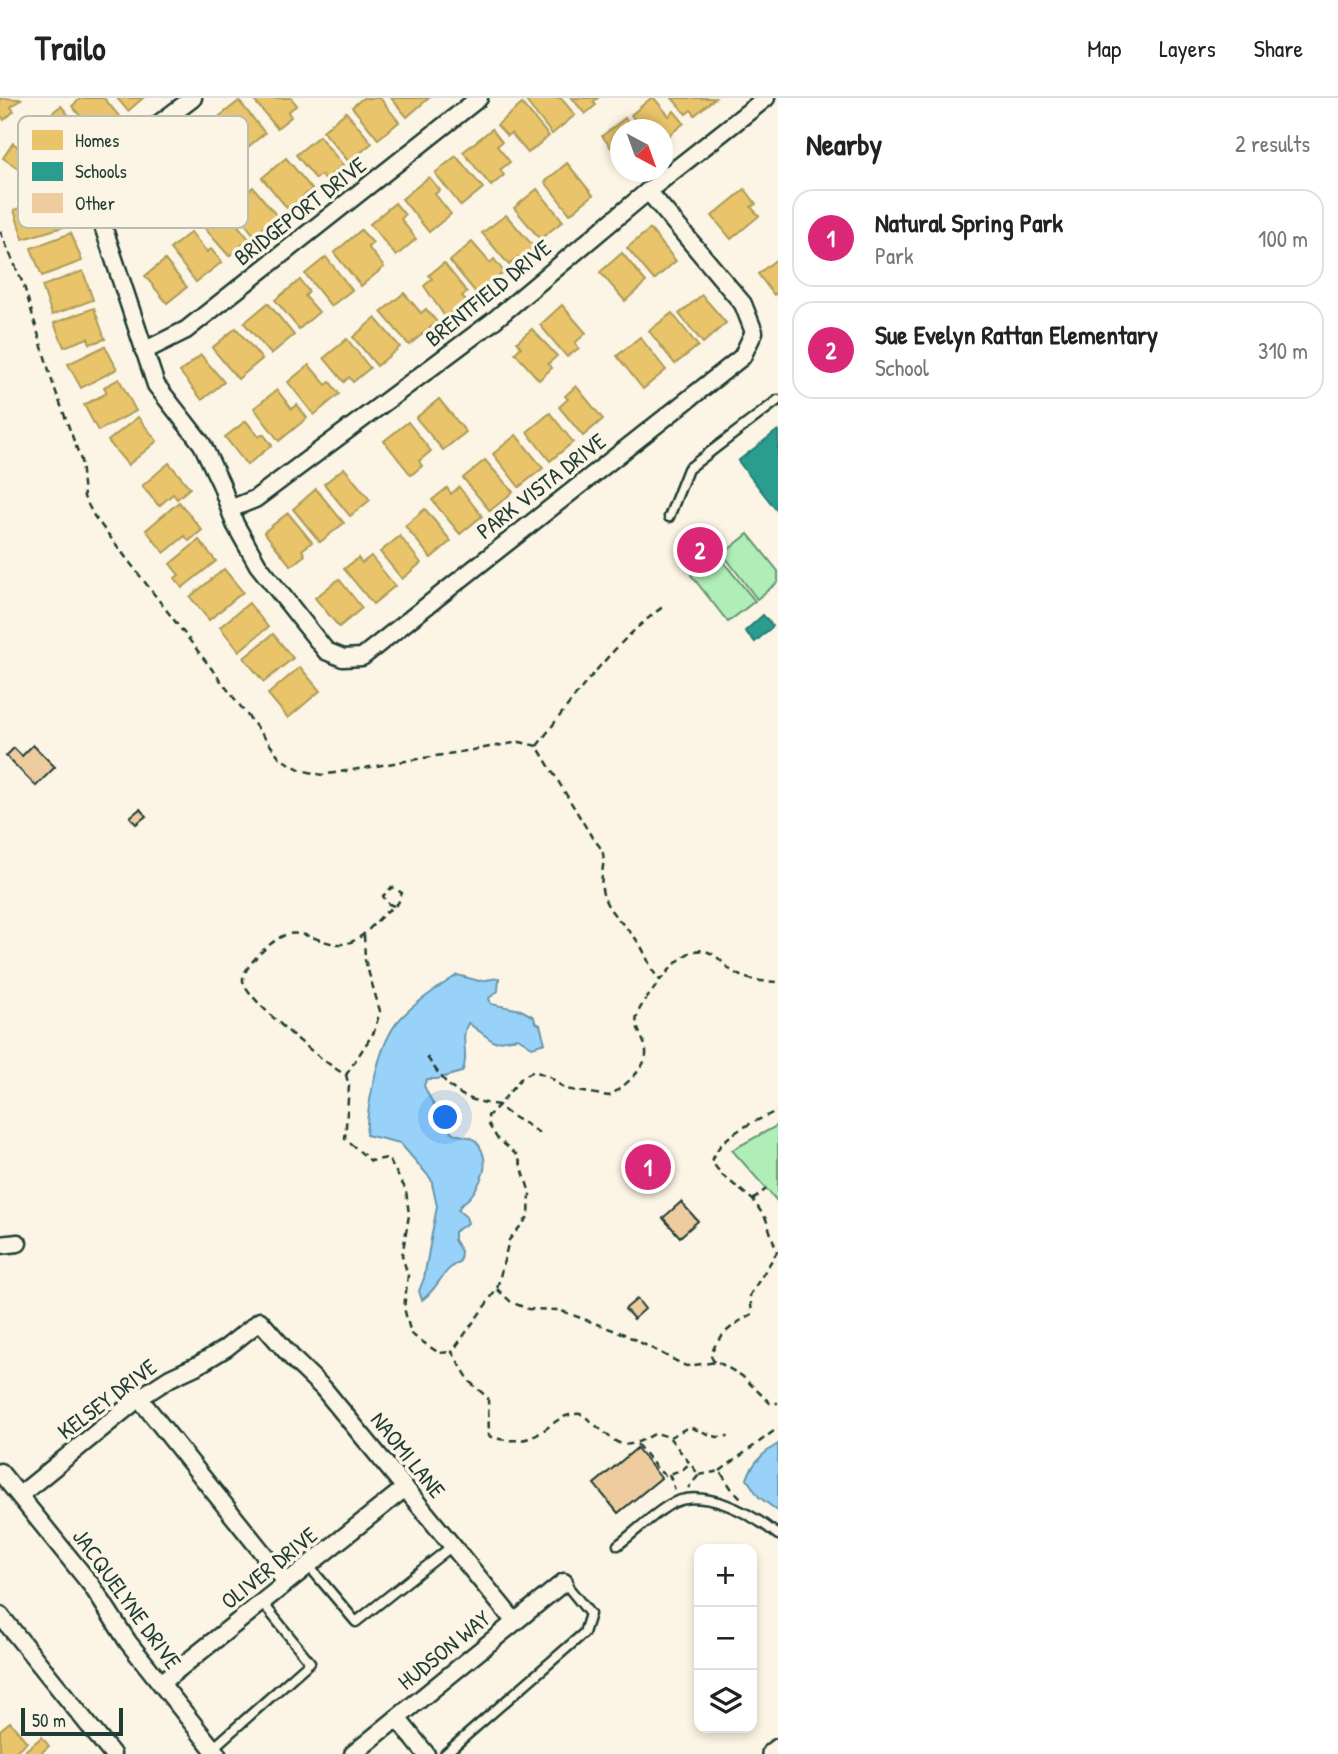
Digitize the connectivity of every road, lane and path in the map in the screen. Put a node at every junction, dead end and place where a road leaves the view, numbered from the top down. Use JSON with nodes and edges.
{"nodes":[{"id":1,"x":193,"y":98,"type":"edge"},
{"id":2,"x":480,"y":98,"type":"edge"},
{"id":3,"x":766,"y":98,"type":"edge"},
{"id":4,"x":169,"y":116,"type":"edge"},
{"id":5,"x":648,"y":191,"type":"junction"},
{"id":6,"x":103,"y":228,"type":"edge"},
{"id":7,"x":0,"y":230,"type":"edge"},
{"id":8,"x":144,"y":351,"type":"junction"},
{"id":9,"x":778,"y":400,"type":"edge"},
{"id":10,"x":229,"y":509,"type":"junction"},
{"id":11,"x":668,"y":517,"type":"dead end"},
{"id":12,"x":664,"y":606,"type":"dead end"},
{"id":13,"x":537,"y":746,"type":"junction"},
{"id":14,"x":394,"y":906,"type":"junction"},
{"id":15,"x":364,"y":934,"type":"junction"},
{"id":16,"x":660,"y":980,"type":"junction"},
{"id":17,"x":778,"y":982,"type":"edge"},
{"id":18,"x":427,"y":1057,"type":"dead end"},
{"id":19,"x":346,"y":1075,"type":"junction"},
{"id":20,"x":499,"y":1105,"type":"junction"},
{"id":21,"x":778,"y":1111,"type":"edge"},
{"id":22,"x":539,"y":1133,"type":"dead end"},
{"id":23,"x":766,"y":1189,"type":"dead end"},
{"id":24,"x":753,"y":1200,"type":"junction"},
{"id":25,"x":18,"y":1243,"type":"dead end"},
{"id":26,"x":0,"y":1245,"type":"edge"},
{"id":27,"x":497,"y":1289,"type":"junction"},
{"id":28,"x":260,"y":1321,"type":"joint"},
{"id":29,"x":452,"y":1352,"type":"junction"},
{"id":30,"x":714,"y":1362,"type":"junction"},
{"id":31,"x":139,"y":1398,"type":"junction"},
{"id":32,"x":778,"y":1403,"type":"edge"},
{"id":33,"x":778,"y":1428,"type":"edge"},
{"id":34,"x":729,"y":1436,"type":"dead end"},
{"id":35,"x":669,"y":1437,"type":"junction"},
{"id":36,"x":637,"y":1444,"type":"junction"},
{"id":37,"x":689,"y":1465,"type":"junction"},
{"id":38,"x":720,"y":1471,"type":"junction"},
{"id":39,"x":0,"y":1472,"type":"edge"},
{"id":40,"x":669,"y":1474,"type":"junction"},
{"id":41,"x":699,"y":1475,"type":"junction"},
{"id":42,"x":405,"y":1488,"type":"junction"},
{"id":43,"x":20,"y":1495,"type":"junction"},
{"id":44,"x":684,"y":1499,"type":"junction"},
{"id":45,"x":749,"y":1505,"type":"dead end"},
{"id":46,"x":778,"y":1535,"type":"edge"},
{"id":47,"x":618,"y":1545,"type":"dead end"},
{"id":48,"x":452,"y":1546,"type":"junction"},
{"id":49,"x":309,"y":1565,"type":"junction"},
{"id":50,"x":564,"y":1582,"type":"joint"},
{"id":51,"x":286,"y":1583,"type":"junction"},
{"id":52,"x":262,"y":1602,"type":"junction"},
{"id":53,"x":0,"y":1615,"type":"edge"},
{"id":54,"x":515,"y":1622,"type":"junction"},
{"id":55,"x":161,"y":1683,"type":"junction"},
{"id":56,"x":397,"y":1718,"type":"junction"},
{"id":57,"x":215,"y":1751,"type":"edge"},
{"id":58,"x":111,"y":1754,"type":"edge"},
{"id":59,"x":353,"y":1754,"type":"edge"},
{"id":60,"x":426,"y":1754,"type":"edge"},
{"id":61,"x":446,"y":1754,"type":"edge"}],
"edges":[{"from":1,"to":4,"type":"street"},
{"from":2,"to":8,"type":"street","name":"BRIDGEPORT DRIVE"},
{"from":3,"to":5,"type":"street","name":"BRENTFIELD DRIVE"},
{"from":5,"to":10,"type":"street","name":"BRENTFIELD DRIVE"},
{"from":5,"to":10,"type":"street","name":"PARK VISTA DRIVE"},
{"from":6,"to":8,"type":"street"},
{"from":7,"to":13,"type":"path"},
{"from":8,"to":10,"type":"street"},
{"from":9,"to":11,"type":"lane"},
{"from":12,"to":13,"type":"path"},
{"from":13,"to":16,"type":"path"},
{"from":14,"to":14,"type":"path"},
{"from":14,"to":15,"type":"path"},
{"from":15,"to":19,"type":"path"},
{"from":15,"to":19,"type":"path"},
{"from":16,"to":17,"type":"path"},
{"from":16,"to":20,"type":"path"},
{"from":18,"to":20,"type":"path"},
{"from":19,"to":29,"type":"path"},
{"from":20,"to":22,"type":"path"},
{"from":20,"to":27,"type":"path"},
{"from":21,"to":24,"type":"path"},
{"from":23,"to":24,"type":"path"},
{"from":24,"to":30,"type":"path"},
{"from":25,"to":26,"type":"street"},
{"from":27,"to":29,"type":"path"},
{"from":27,"to":30,"type":"path"},
{"from":28,"to":31,"type":"street","name":"KELSEY DRIVE"},
{"from":28,"to":42,"type":"street","name":"NAOMI LANE"},
{"from":29,"to":36,"type":"path"},
{"from":30,"to":32,"type":"path"},
{"from":31,"to":43,"type":"street","name":"KELSEY DRIVE"},
{"from":31,"to":51,"type":"street"},
{"from":33,"to":38,"type":"path"},
{"from":34,"to":35,"type":"path"},
{"from":35,"to":36,"type":"path"},
{"from":35,"to":37,"type":"path"},
{"from":36,"to":40,"type":"path"},
{"from":37,"to":40,"type":"path"},
{"from":37,"to":41,"type":"path"},
{"from":38,"to":41,"type":"path"},
{"from":38,"to":45,"type":"path"},
{"from":39,"to":43,"type":"street","name":"JACQUELYNE DRIVE"},
{"from":40,"to":44,"type":"path"},
{"from":41,"to":44,"type":"path"},
{"from":42,"to":48,"type":"street","name":"NAOMI LANE"},
{"from":42,"to":49,"type":"street","name":"OLIVER DRIVE"},
{"from":43,"to":55,"type":"street","name":"JACQUELYNE DRIVE"},
{"from":44,"to":46,"type":"lane"},
{"from":44,"to":47,"type":"lane"},
{"from":48,"to":49,"type":"lane"},
{"from":48,"to":54,"type":"street","name":"NAOMI LANE"},
{"from":49,"to":51,"type":"street","name":"OLIVER DRIVE"},
{"from":50,"to":54,"type":"street","name":"HUDSON WAY"},
{"from":50,"to":61,"type":"lane"},
{"from":51,"to":52,"type":"street","name":"OLIVER DRIVE"},
{"from":52,"to":55,"type":"street","name":"OLIVER DRIVE"},
{"from":52,"to":57,"type":"lane"},
{"from":53,"to":58,"type":"street"},
{"from":54,"to":56,"type":"street","name":"HUDSON WAY"},
{"from":55,"to":57,"type":"street","name":"JACQUELYNE DRIVE"},
{"from":56,"to":59,"type":"street","name":"HUDSON WAY"},
{"from":56,"to":60,"type":"street"}]}
